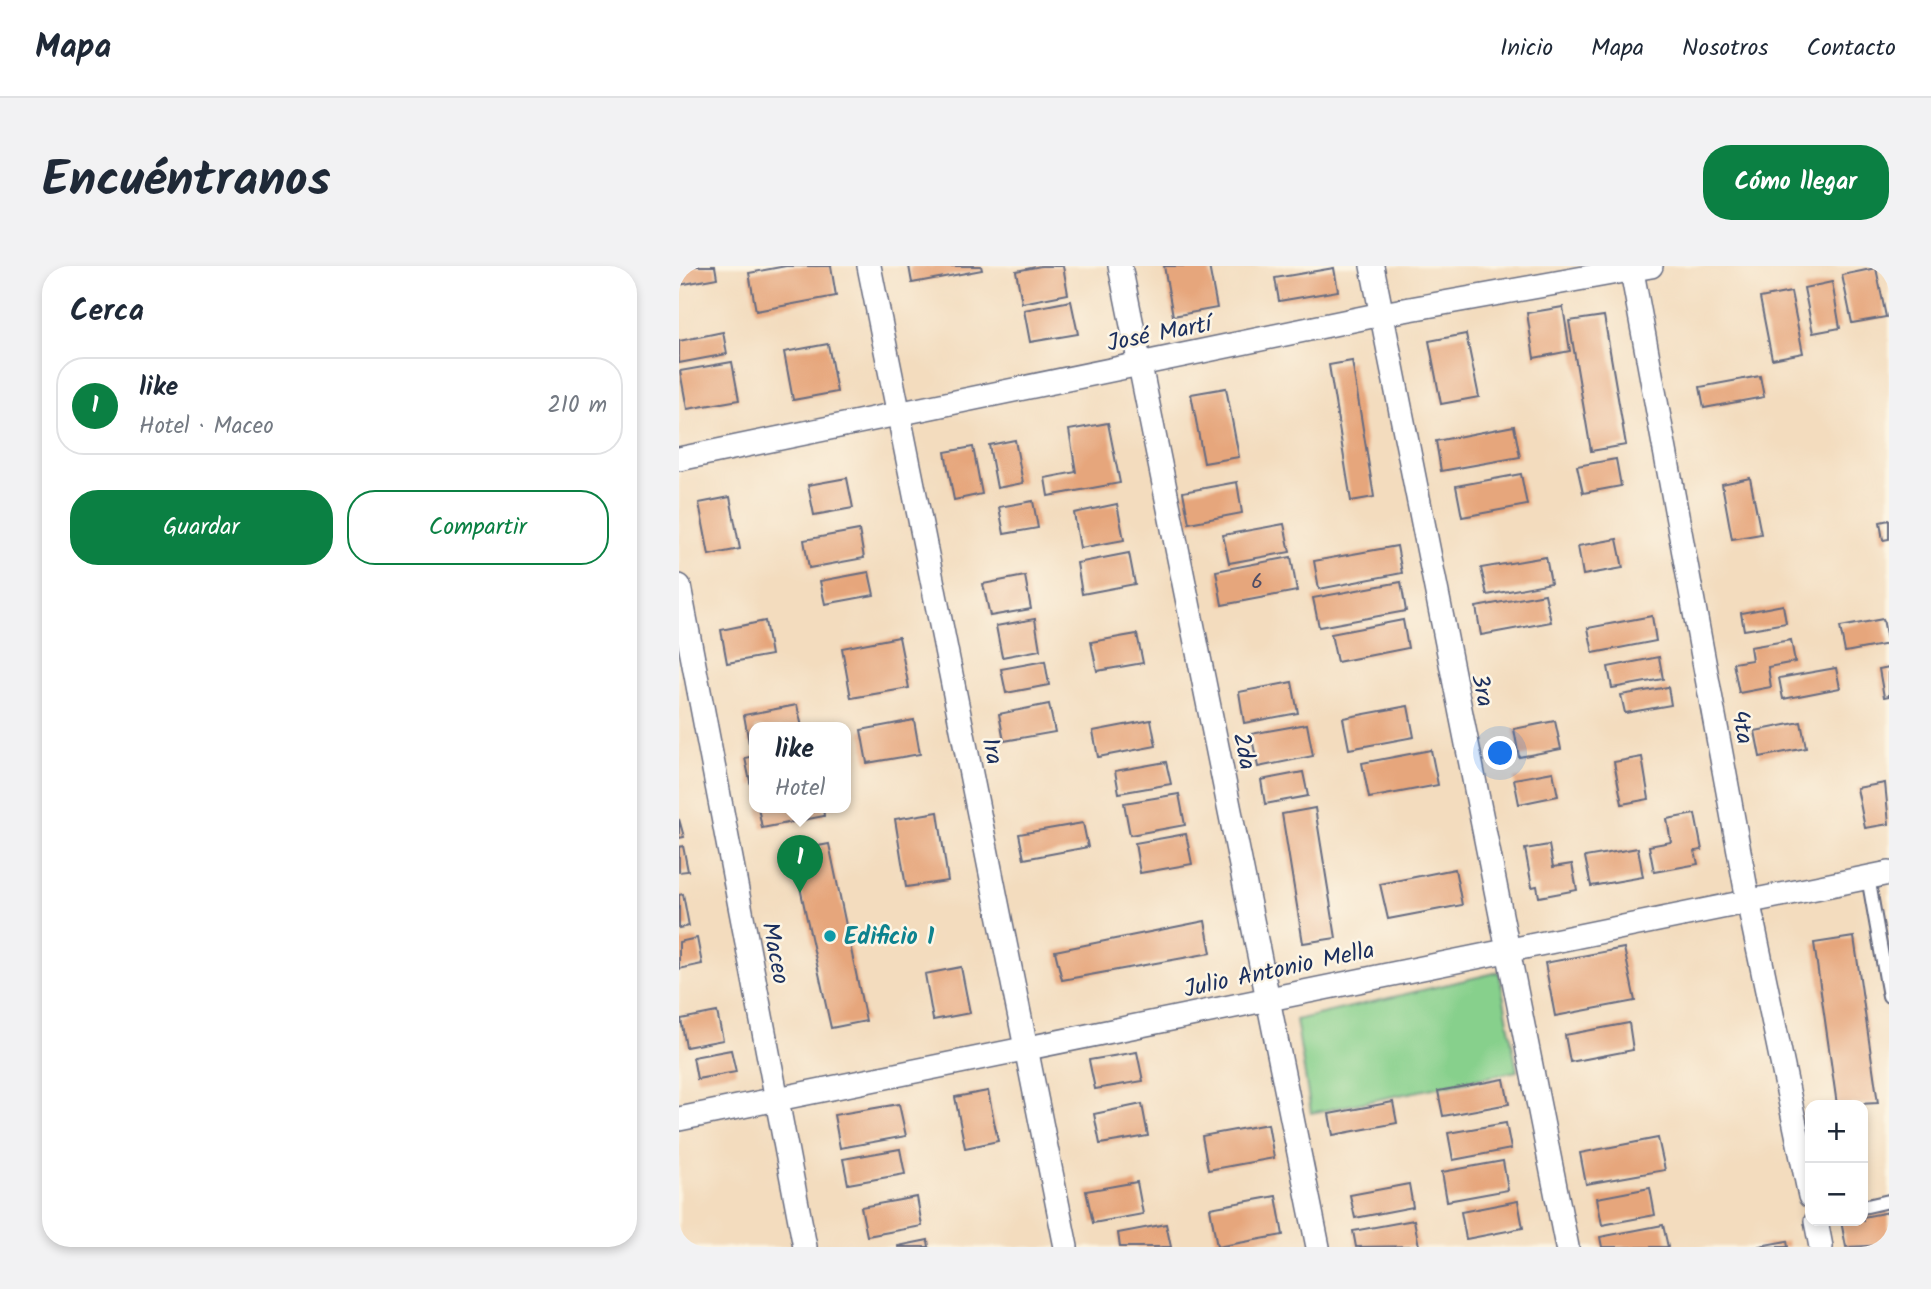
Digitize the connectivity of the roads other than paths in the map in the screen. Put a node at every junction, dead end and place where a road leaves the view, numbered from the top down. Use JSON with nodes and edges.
{"nodes":[{"id":1,"x":869,"y":266,"type":"edge"},
{"id":2,"x":1120,"y":266,"type":"edge"},
{"id":3,"x":1372,"y":266,"type":"edge"},
{"id":4,"x":1638,"y":268,"type":"edge"},
{"id":5,"x":1382,"y":314,"type":"junction"},
{"id":6,"x":1139,"y":363,"type":"junction"},
{"id":7,"x":899,"y":413,"type":"junction"},
{"id":8,"x":679,"y":459,"type":"edge"},
{"id":9,"x":679,"y":586,"type":"edge"},
{"id":10,"x":1879,"y":875,"type":"edge"},
{"id":11,"x":1748,"y":900,"type":"junction"},
{"id":12,"x":1508,"y":949,"type":"junction"},
{"id":13,"x":1889,"y":996,"type":"edge"},
{"id":14,"x":1268,"y":998,"type":"junction"},
{"id":15,"x":1026,"y":1048,"type":"junction"},
{"id":16,"x":777,"y":1098,"type":"junction"},
{"id":17,"x":679,"y":1119,"type":"edge"},
{"id":18,"x":1805,"y":1172,"type":"edge"},
{"id":19,"x":1889,"y":1201,"type":"edge"},
{"id":20,"x":1868,"y":1206,"type":"edge"},
{"id":21,"x":1817,"y":1226,"type":"edge"},
{"id":22,"x":806,"y":1247,"type":"edge"},
{"id":23,"x":1066,"y":1247,"type":"edge"},
{"id":24,"x":1318,"y":1247,"type":"edge"},
{"id":25,"x":1567,"y":1247,"type":"edge"},
{"id":26,"x":1821,"y":1247,"type":"edge"}],
"edges":[{"from":1,"to":7,"type":"street","name":"1ra"},
{"from":2,"to":6,"type":"street","name":"2da"},
{"from":3,"to":5,"type":"street","name":"3ra"},
{"from":4,"to":5,"type":"street","name":"José Martí"},
{"from":4,"to":11,"type":"street","name":"4ta"},
{"from":5,"to":6,"type":"street","name":"José Martí"},
{"from":5,"to":12,"type":"street","name":"3ra"},
{"from":6,"to":7,"type":"street","name":"José Martí"},
{"from":6,"to":14,"type":"street","name":"2da"},
{"from":7,"to":8,"type":"street","name":"José Martí"},
{"from":7,"to":15,"type":"street","name":"1ra"},
{"from":9,"to":16,"type":"street","name":"Maceo"},
{"from":10,"to":11,"type":"street","name":"Julio Antonio Mella"},
{"from":10,"to":13,"type":"lane"},
{"from":11,"to":12,"type":"street","name":"Julio Antonio Mella"},
{"from":11,"to":18,"type":"street","name":"4ta"},
{"from":12,"to":14,"type":"street","name":"Julio Antonio Mella"},
{"from":12,"to":25,"type":"street","name":"3ra"},
{"from":14,"to":15,"type":"street","name":"Julio Antonio Mella"},
{"from":14,"to":24,"type":"street","name":"2da"},
{"from":15,"to":16,"type":"street","name":"Julio Antonio Mella"},
{"from":15,"to":23,"type":"street","name":"1ra"},
{"from":16,"to":17,"type":"street","name":"Julio Antonio Mella"},
{"from":16,"to":22,"type":"street","name":"Maceo"},
{"from":19,"to":20,"type":"lane"},
{"from":21,"to":26,"type":"street"}]}
